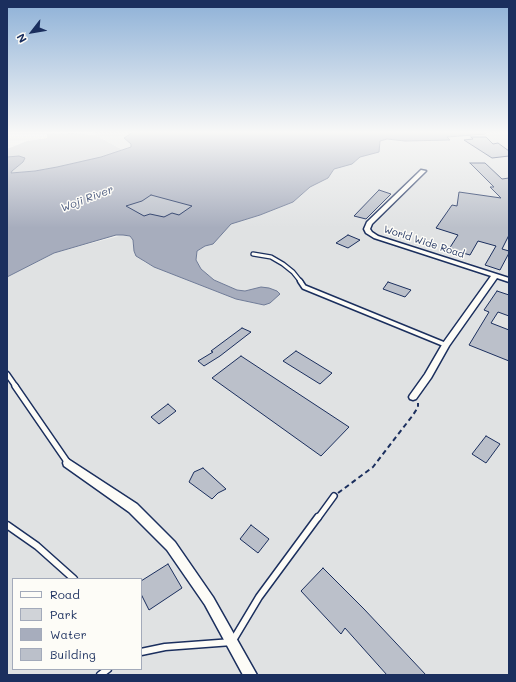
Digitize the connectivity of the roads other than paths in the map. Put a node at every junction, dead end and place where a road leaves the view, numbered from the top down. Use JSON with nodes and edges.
{"nodes":[{"id":1,"x":423,"y":171,"type":"dead end"},
{"id":2,"x":253,"y":254,"type":"dead end"},
{"id":3,"x":495,"y":276,"type":"junction"},
{"id":4,"x":509,"y":280,"type":"edge"},
{"id":5,"x":446,"y":345,"type":"junction"},
{"id":6,"x":7,"y":374,"type":"edge"},
{"id":7,"x":413,"y":397,"type":"road end"},
{"id":8,"x":68,"y":463,"type":"joint"},
{"id":9,"x":334,"y":496,"type":"road end"},
{"id":10,"x":7,"y":525,"type":"edge"},
{"id":11,"x":73,"y":578,"type":"edge"},
{"id":12,"x":232,"y":642,"type":"junction"},
{"id":13,"x":142,"y":652,"type":"edge"},
{"id":14,"x":250,"y":675,"type":"edge"}],
"edges":[{"from":1,"to":3,"type":"street","name":"World Wide Road"},
{"from":2,"to":5,"type":"lane"},
{"from":3,"to":4,"type":"street","name":"World Wide Road"},
{"from":3,"to":5,"type":"street"},
{"from":5,"to":7,"type":"street"},
{"from":6,"to":8,"type":"lane"},
{"from":8,"to":12,"type":"street"},
{"from":9,"to":12,"type":"lane"},
{"from":10,"to":11,"type":"lane"},
{"from":12,"to":13,"type":"lane"},
{"from":12,"to":14,"type":"street"}]}
